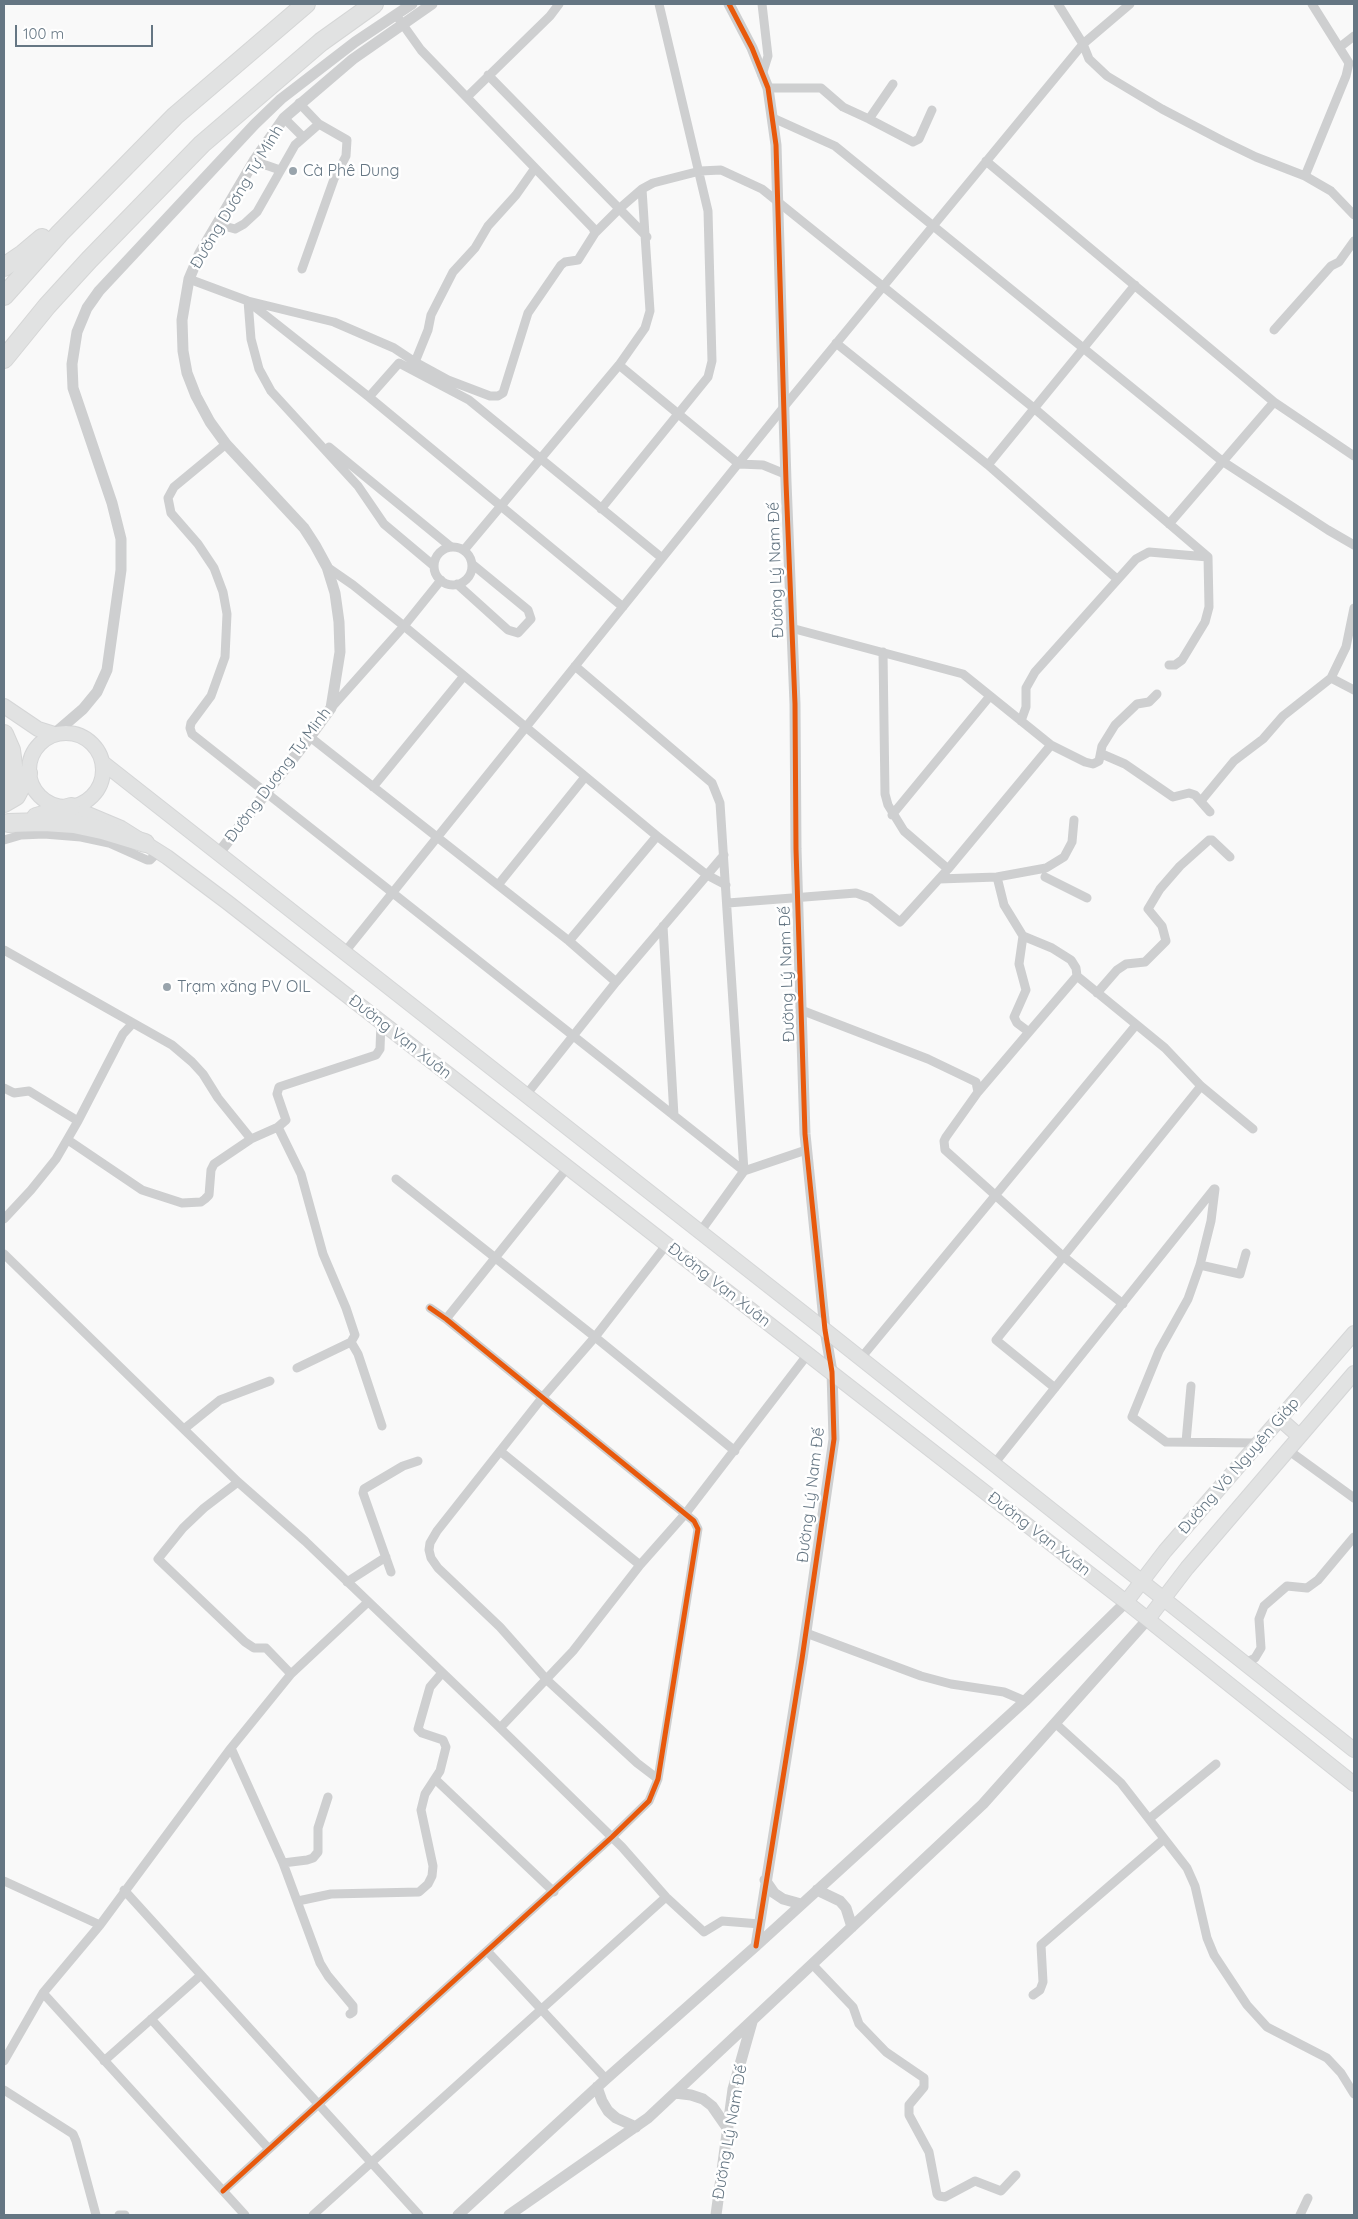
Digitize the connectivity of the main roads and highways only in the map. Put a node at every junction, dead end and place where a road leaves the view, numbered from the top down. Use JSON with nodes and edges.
{"nodes":[{"id":1,"x":306,"y":4,"type":"edge"},
{"id":2,"x":374,"y":4,"type":"edge"},
{"id":3,"x":174,"y":116,"type":"junction"},
{"id":4,"x":4,"y":267,"type":"edge"},
{"id":5,"x":4,"y":296,"type":"edge"},
{"id":6,"x":4,"y":358,"type":"edge"},
{"id":7,"x":4,"y":706,"type":"edge"},
{"id":8,"x":4,"y":733,"type":"edge"},
{"id":9,"x":54,"y":734,"type":"junction"},
{"id":10,"x":102,"y":762,"type":"junction"},
{"id":11,"x":28,"y":773,"type":"junction"},
{"id":12,"x":4,"y":792,"type":"edge"},
{"id":13,"x":4,"y":804,"type":"edge"},
{"id":14,"x":71,"y":807,"type":"junction"},
{"id":15,"x":5,"y":829,"type":"edge"},
{"id":16,"x":151,"y":848,"type":"junction"},
{"id":17,"x":1354,"y":1332,"type":"edge"},
{"id":18,"x":1354,"y":1373,"type":"edge"},
{"id":19,"x":1280,"y":1420,"type":"junction"},
{"id":20,"x":1300,"y":1436,"type":"junction"},
{"id":21,"x":1142,"y":1581,"type":"junction"},
{"id":22,"x":1164,"y":1598,"type":"junction"},
{"id":23,"x":1126,"y":1602,"type":"junction"},
{"id":24,"x":1148,"y":1619,"type":"junction"},
{"id":25,"x":1354,"y":1750,"type":"edge"},
{"id":26,"x":1354,"y":1784,"type":"edge"}],
"edges":[{"from":1,"to":3,"type":"highway"},
{"from":2,"to":6,"type":"highway"},
{"from":3,"to":4,"type":"highway"},
{"from":3,"to":5,"type":"highway"},
{"from":7,"to":9,"type":"main road"},
{"from":8,"to":11,"type":"main road"},
{"from":8,"to":12,"type":"highway"},
{"from":9,"to":10,"type":"main road"},
{"from":9,"to":11,"type":"main road"},
{"from":10,"to":14,"type":"main road"},
{"from":10,"to":21,"type":"main road","name":"Đường Vạn Xuân"},
{"from":11,"to":13,"type":"highway"},
{"from":11,"to":14,"type":"main road"},
{"from":14,"to":15,"type":"highway"},
{"from":14,"to":16,"type":"main road","name":"Đường Vạn Xuân"},
{"from":15,"to":16,"type":"highway"},
{"from":16,"to":23,"type":"main road","name":"Đường Vạn Xuân"},
{"from":17,"to":19,"type":"main road","name":"Đường Võ Nguyên Giáp"},
{"from":18,"to":20,"type":"main road","name":"Đường Võ Nguyên Giáp"},
{"from":19,"to":20,"type":"main road"},
{"from":19,"to":21,"type":"main road","name":"Đường Võ Nguyên Giáp"},
{"from":20,"to":22,"type":"main road","name":"Đường Võ Nguyên Giáp"},
{"from":21,"to":22,"type":"main road","name":"Đường Vạn Xuân"},
{"from":21,"to":23,"type":"main road","name":"Đường Võ Nguyên Giáp"},
{"from":22,"to":24,"type":"main road","name":"Đường Võ Nguyên Giáp"},
{"from":22,"to":25,"type":"main road","name":"Đường Vạn Xuân"},
{"from":23,"to":24,"type":"main road","name":"Đường Vạn Xuân"},
{"from":24,"to":26,"type":"main road","name":"Đường Vạn Xuân"}]}
